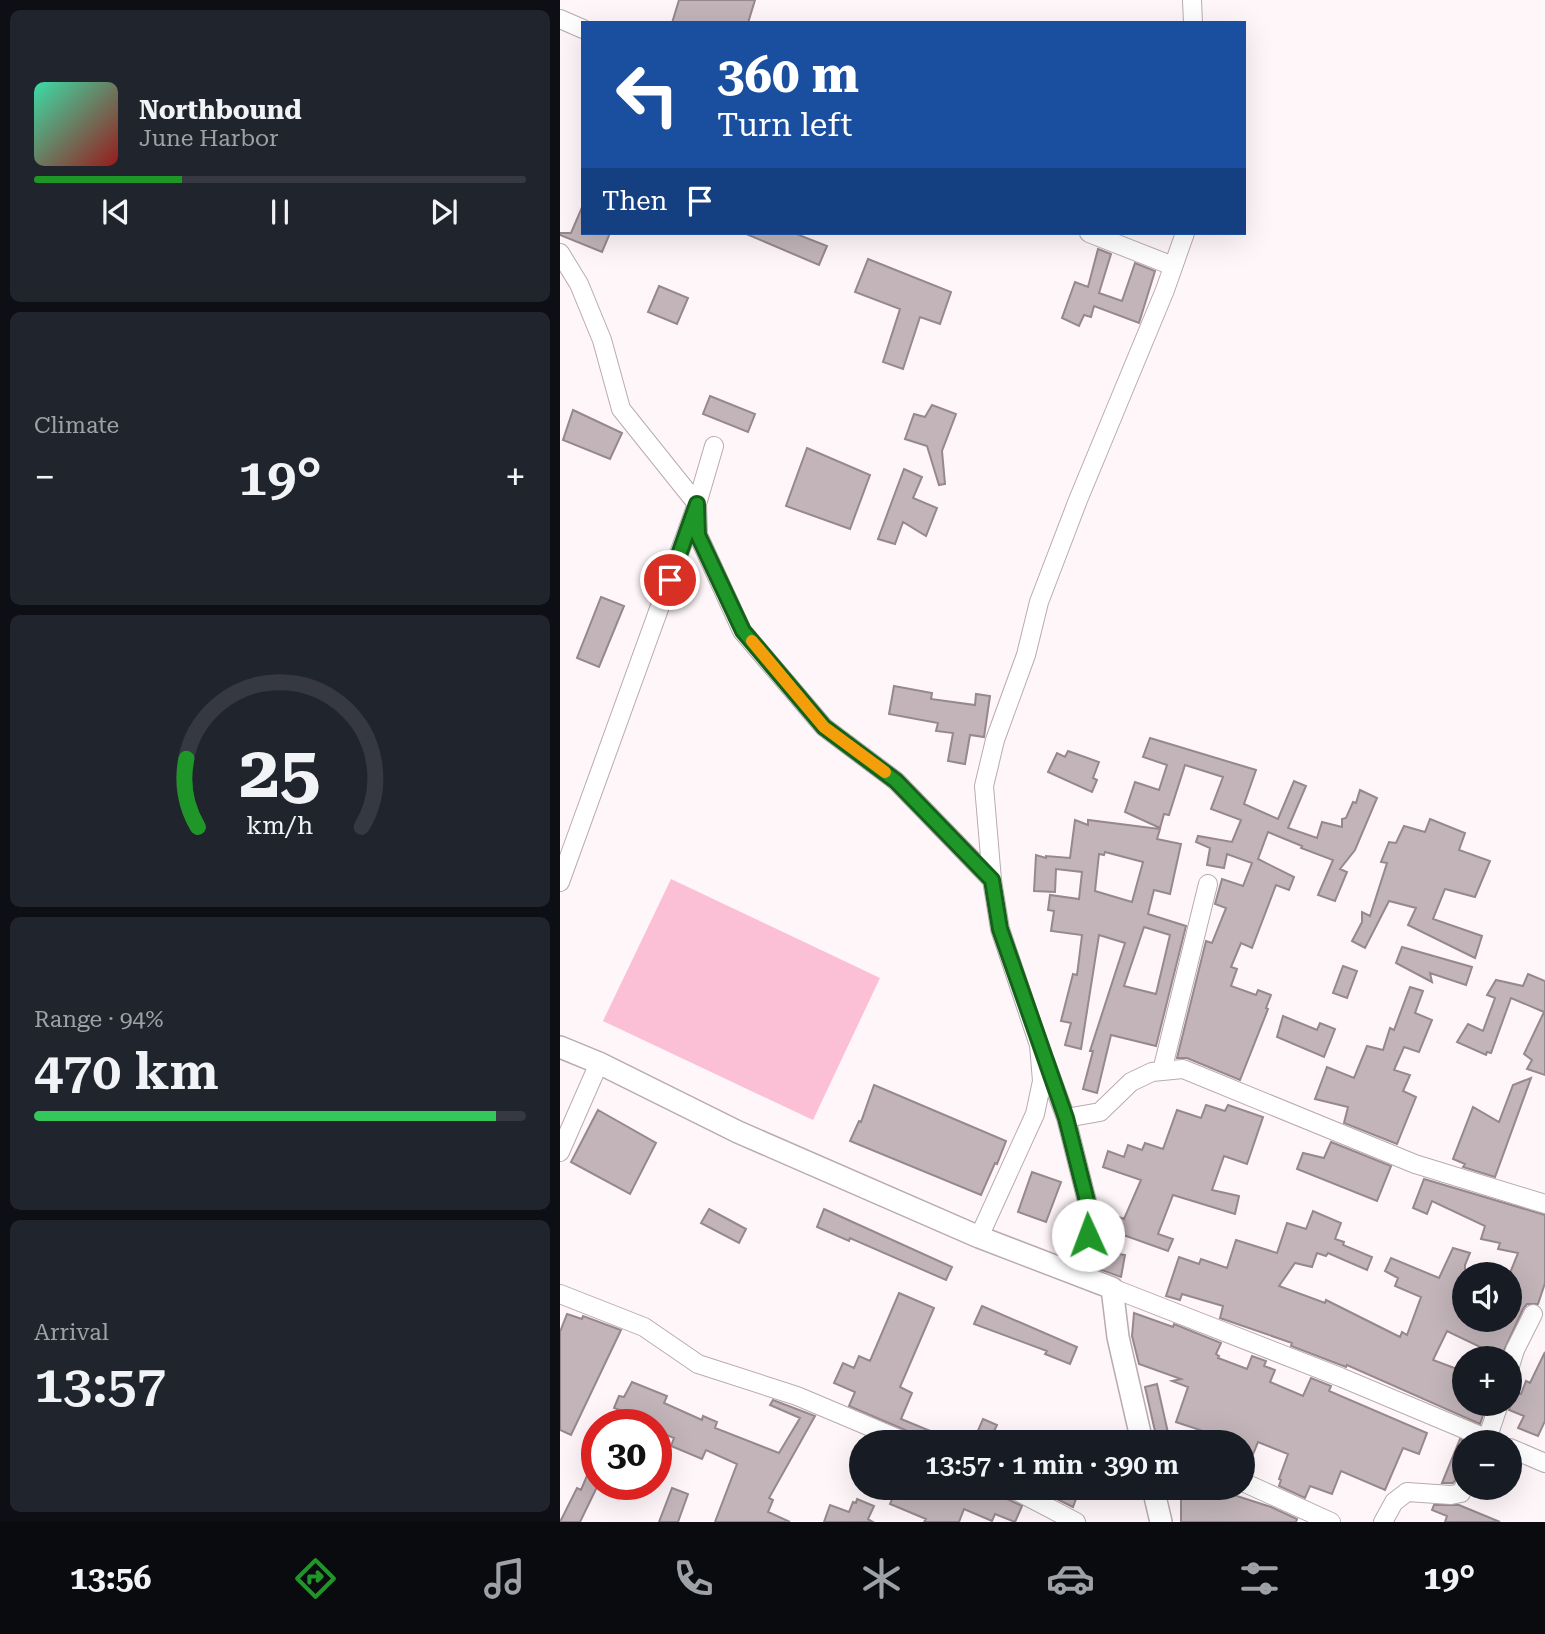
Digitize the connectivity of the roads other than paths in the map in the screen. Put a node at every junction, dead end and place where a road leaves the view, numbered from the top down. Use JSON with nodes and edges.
{"nodes":[{"id":1,"x":1192,"y":0,"type":"edge"},
{"id":2,"x":560,"y":19,"type":"edge"},
{"id":3,"x":1193,"y":21,"type":"edge"},
{"id":4,"x":581,"y":28,"type":"edge"},
{"id":5,"x":1094,"y":235,"type":"edge"},
{"id":6,"x":1184,"y":235,"type":"edge"},
{"id":7,"x":560,"y":253,"type":"edge"},
{"id":8,"x":1173,"y":266,"type":"junction"},
{"id":9,"x":714,"y":446,"type":"dead end"},
{"id":10,"x":697,"y":504,"type":"junction"},
{"id":11,"x":992,"y":880,"type":"junction"},
{"id":12,"x":560,"y":882,"type":"edge"},
{"id":13,"x":1208,"y":884,"type":"dead end"},
{"id":14,"x":1039,"y":1045,"type":"junction"},
{"id":15,"x":560,"y":1047,"type":"edge"},
{"id":16,"x":599,"y":1063,"type":"junction"},
{"id":17,"x":1162,"y":1071,"type":"junction"},
{"id":18,"x":1066,"y":1118,"type":"junction"},
{"id":19,"x":560,"y":1152,"type":"edge"},
{"id":20,"x":1545,"y":1204,"type":"edge"},
{"id":21,"x":979,"y":1237,"type":"junction"},
{"id":22,"x":1072,"y":1272,"type":"junction"},
{"id":23,"x":1112,"y":1288,"type":"junction"},
{"id":24,"x":560,"y":1294,"type":"edge"},
{"id":25,"x":1533,"y":1314,"type":"dead end"},
{"id":26,"x":1517,"y":1346,"type":"edge"},
{"id":27,"x":878,"y":1430,"type":"edge"},
{"id":28,"x":1139,"y":1430,"type":"edge"},
{"id":29,"x":1464,"y":1430,"type":"edge"},
{"id":30,"x":1522,"y":1453,"type":"edge"},
{"id":31,"x":1545,"y":1463,"type":"edge"},
{"id":32,"x":1255,"y":1488,"type":"edge"},
{"id":33,"x":1452,"y":1495,"type":"edge"},
{"id":34,"x":1034,"y":1500,"type":"edge"},
{"id":35,"x":1156,"y":1500,"type":"edge"},
{"id":36,"x":1076,"y":1522,"type":"edge"},
{"id":37,"x":1161,"y":1522,"type":"edge"},
{"id":38,"x":1331,"y":1522,"type":"edge"},
{"id":39,"x":1383,"y":1522,"type":"edge"}],
"edges":[{"from":1,"to":3,"type":"street"},
{"from":2,"to":4,"type":"street"},
{"from":5,"to":8,"type":"street"},
{"from":6,"to":8,"type":"street"},
{"from":7,"to":10,"type":"street"},
{"from":8,"to":11,"type":"street"},
{"from":9,"to":10,"type":"street"},
{"from":10,"to":11,"type":"street"},
{"from":10,"to":12,"type":"street"},
{"from":11,"to":14,"type":"street"},
{"from":13,"to":17,"type":"street"},
{"from":14,"to":18,"type":"street"},
{"from":14,"to":21,"type":"street"},
{"from":15,"to":16,"type":"street"},
{"from":16,"to":19,"type":"street"},
{"from":16,"to":21,"type":"street"},
{"from":17,"to":18,"type":"street"},
{"from":17,"to":20,"type":"street"},
{"from":18,"to":22,"type":"street"},
{"from":21,"to":22,"type":"street"},
{"from":22,"to":23,"type":"street"},
{"from":23,"to":28,"type":"street"},
{"from":23,"to":29,"type":"street"},
{"from":24,"to":27,"type":"street"},
{"from":25,"to":26,"type":"street"},
{"from":30,"to":31,"type":"street"},
{"from":32,"to":38,"type":"street"},
{"from":33,"to":39,"type":"street"},
{"from":34,"to":36,"type":"street"},
{"from":35,"to":37,"type":"street"}]}
